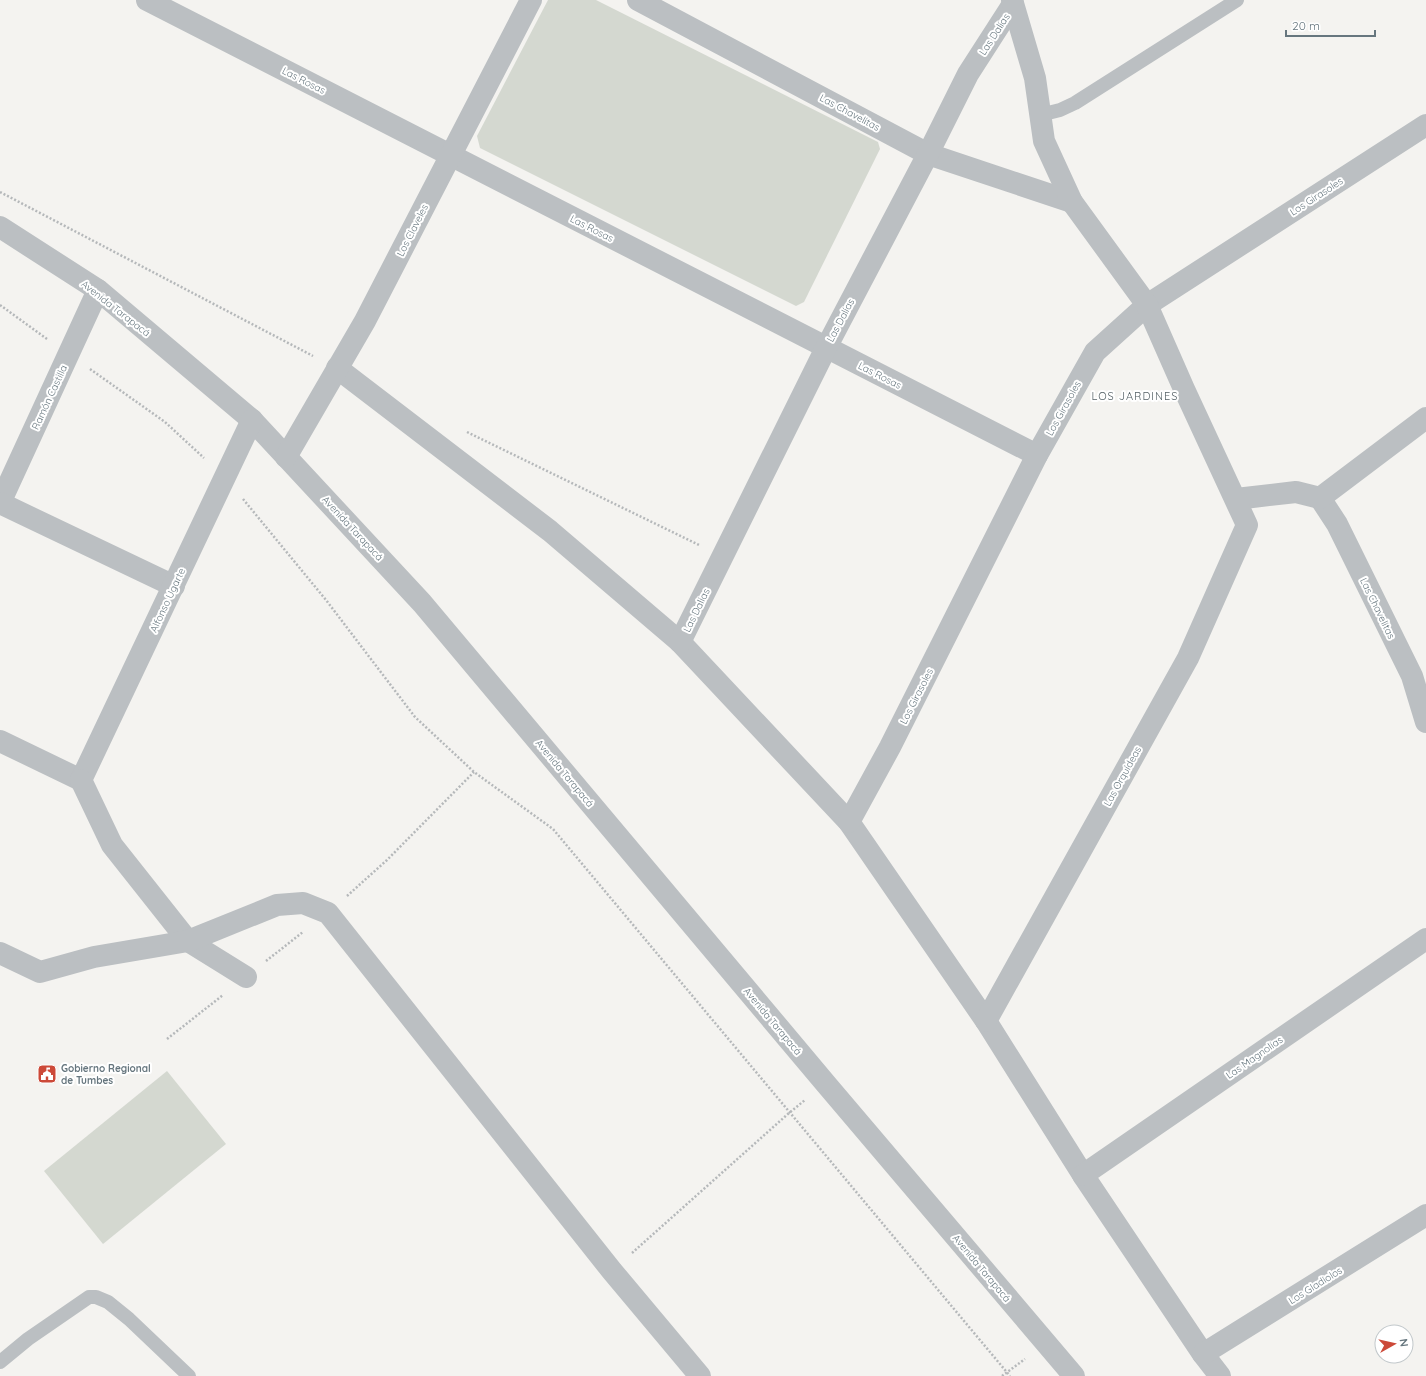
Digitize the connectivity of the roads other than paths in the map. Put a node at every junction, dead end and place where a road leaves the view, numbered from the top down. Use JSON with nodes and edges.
{"nodes":[{"id":1,"x":147,"y":0,"type":"edge"},
{"id":2,"x":531,"y":0,"type":"edge"},
{"id":3,"x":638,"y":0,"type":"edge"},
{"id":4,"x":1237,"y":0,"type":"edge"},
{"id":5,"x":1012,"y":2,"type":"edge"},
{"id":6,"x":1040,"y":115,"type":"junction"},
{"id":7,"x":1426,"y":125,"type":"edge"},
{"id":8,"x":928,"y":154,"type":"junction"},
{"id":9,"x":450,"y":155,"type":"junction"},
{"id":10,"x":1072,"y":202,"type":"junction"},
{"id":11,"x":0,"y":228,"type":"edge"},
{"id":12,"x":98,"y":290,"type":"junction"},
{"id":13,"x":1147,"y":305,"type":"junction"},
{"id":14,"x":826,"y":348,"type":"junction"},
{"id":15,"x":337,"y":368,"type":"junction"},
{"id":16,"x":1426,"y":418,"type":"edge"},
{"id":17,"x":252,"y":420,"type":"junction"},
{"id":18,"x":1037,"y":455,"type":"junction"},
{"id":19,"x":286,"y":457,"type":"junction"},
{"id":20,"x":1320,"y":498,"type":"junction"},
{"id":21,"x":1236,"y":499,"type":"junction"},
{"id":22,"x":0,"y":503,"type":"edge"},
{"id":23,"x":174,"y":586,"type":"junction"},
{"id":24,"x":680,"y":642,"type":"junction"},
{"id":25,"x":1419,"y":671,"type":"edge"},
{"id":26,"x":1426,"y":722,"type":"edge"},
{"id":27,"x":0,"y":741,"type":"edge"},
{"id":28,"x":82,"y":780,"type":"junction"},
{"id":29,"x":849,"y":822,"type":"junction"},
{"id":30,"x":1426,"y":939,"type":"edge"},
{"id":31,"x":188,"y":942,"type":"junction"},
{"id":32,"x":0,"y":953,"type":"edge"},
{"id":33,"x":246,"y":977,"type":"dead end"},
{"id":34,"x":986,"y":1021,"type":"junction"},
{"id":35,"x":1083,"y":1175,"type":"junction"},
{"id":36,"x":1426,"y":1215,"type":"edge"},
{"id":37,"x":1203,"y":1354,"type":"junction"},
{"id":38,"x":0,"y":1362,"type":"edge"},
{"id":39,"x":189,"y":1376,"type":"edge"},
{"id":40,"x":700,"y":1376,"type":"edge"},
{"id":41,"x":1074,"y":1376,"type":"edge"},
{"id":42,"x":1220,"y":1376,"type":"edge"}],
"edges":[{"from":1,"to":9,"type":"street","name":"Las Rosas"},
{"from":2,"to":9,"type":"street","name":"Los Claveles"},
{"from":3,"to":8,"type":"street","name":"Las Chavelitas"},
{"from":4,"to":6,"type":"lane"},
{"from":5,"to":6,"type":"street"},
{"from":5,"to":8,"type":"street","name":"Las Dalias"},
{"from":6,"to":10,"type":"street"},
{"from":7,"to":13,"type":"street","name":"Los Girasoles"},
{"from":8,"to":10,"type":"street","name":"Las Chavelitas"},
{"from":8,"to":14,"type":"street","name":"Las Dalias"},
{"from":9,"to":14,"type":"street","name":"Las Rosas"},
{"from":9,"to":15,"type":"street","name":"Los Claveles"},
{"from":10,"to":13,"type":"street"},
{"from":11,"to":12,"type":"street","name":"Avenida Tarapacá"},
{"from":12,"to":17,"type":"street","name":"Avenida Tarapacá"},
{"from":12,"to":22,"type":"street","name":"Ramón Castilla"},
{"from":13,"to":18,"type":"street","name":"Los Girasoles"},
{"from":13,"to":21,"type":"street"},
{"from":14,"to":18,"type":"street","name":"Las Rosas"},
{"from":14,"to":24,"type":"street","name":"Las Dalias"},
{"from":15,"to":19,"type":"street","name":"Los Claveles"},
{"from":15,"to":24,"type":"street"},
{"from":16,"to":20,"type":"street"},
{"from":17,"to":19,"type":"street","name":"Avenida Tarapacá"},
{"from":17,"to":23,"type":"street","name":"Alfonso Ugarte"},
{"from":18,"to":29,"type":"street","name":"Los Girasoles"},
{"from":19,"to":41,"type":"street","name":"Avenida Tarapacá"},
{"from":20,"to":21,"type":"street"},
{"from":20,"to":25,"type":"street","name":"Las Chavelitas"},
{"from":21,"to":34,"type":"street","name":"Las Orquídeas"},
{"from":22,"to":23,"type":"street"},
{"from":23,"to":28,"type":"street","name":"Alfonso Ugarte"},
{"from":24,"to":29,"type":"street"},
{"from":25,"to":26,"type":"street","name":"Las Chavelitas"},
{"from":27,"to":28,"type":"street"},
{"from":28,"to":31,"type":"street"},
{"from":29,"to":34,"type":"street"},
{"from":30,"to":35,"type":"street","name":"Las Magnolias"},
{"from":31,"to":32,"type":"street"},
{"from":31,"to":33,"type":"street"},
{"from":31,"to":40,"type":"street"},
{"from":34,"to":35,"type":"street"},
{"from":35,"to":37,"type":"street"},
{"from":36,"to":37,"type":"street","name":"Los Gladiolos"},
{"from":37,"to":42,"type":"street"},
{"from":38,"to":39,"type":"lane"}]}
